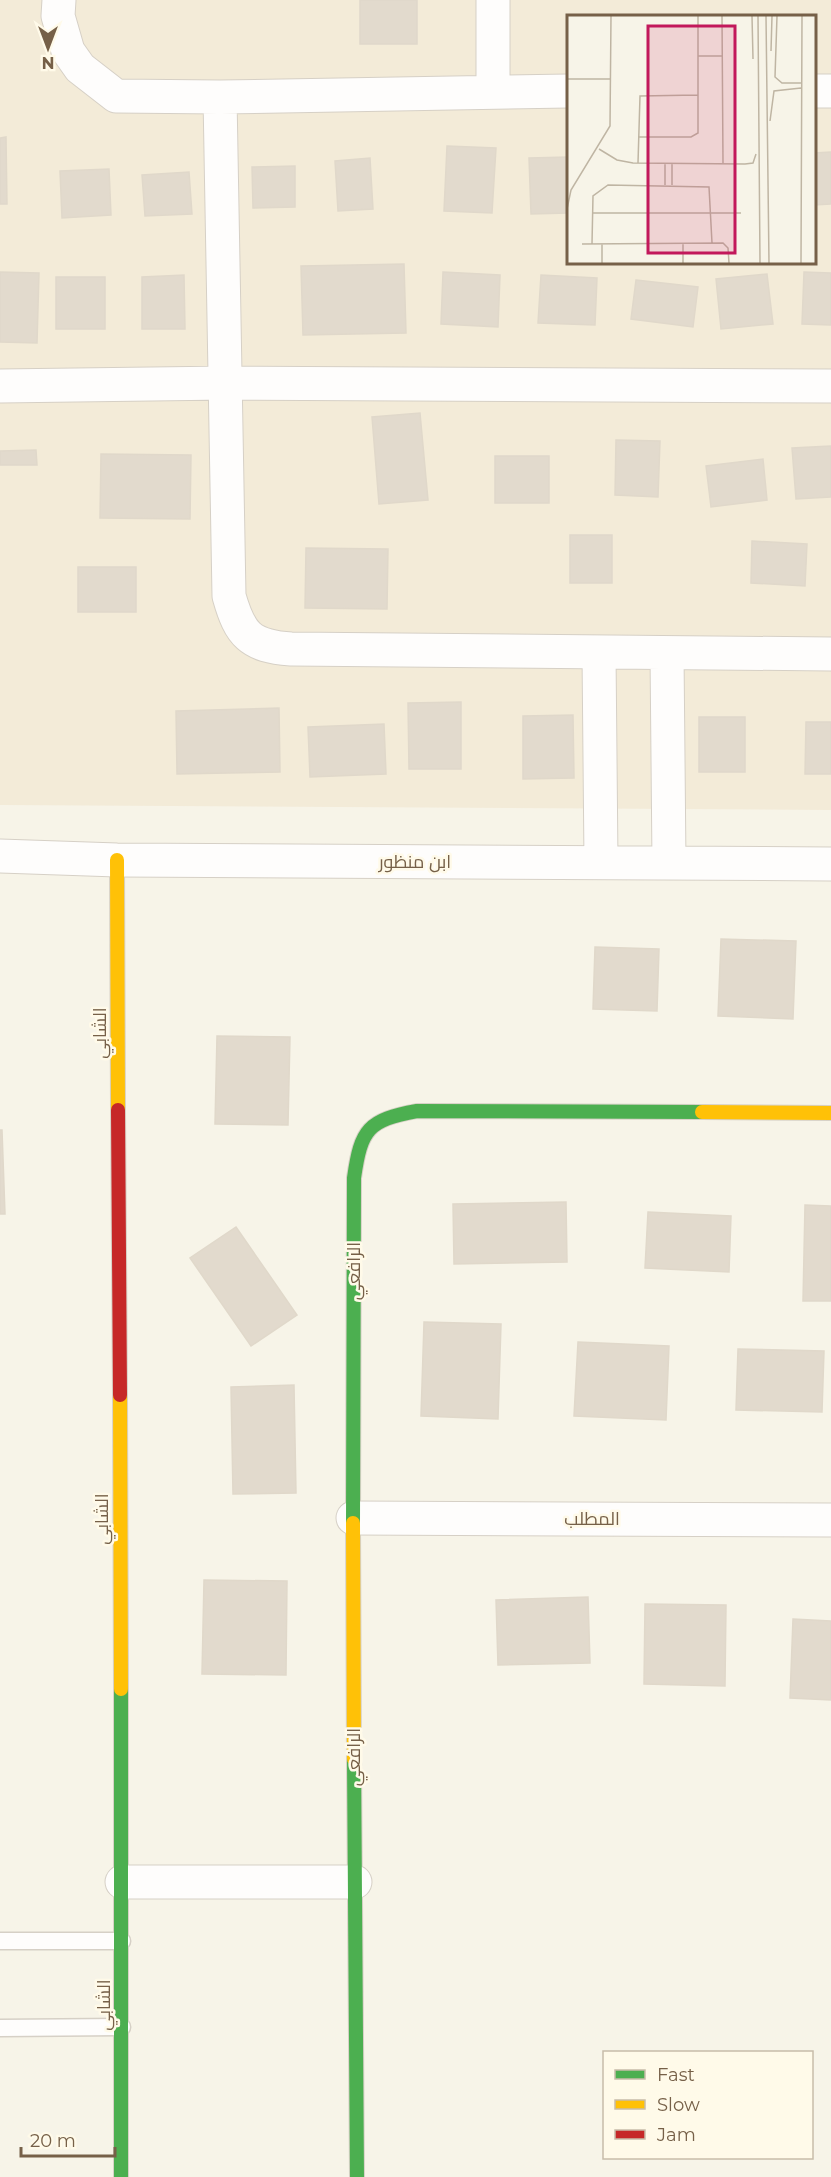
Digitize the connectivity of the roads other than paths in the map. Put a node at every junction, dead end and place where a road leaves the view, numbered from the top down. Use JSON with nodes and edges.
{"nodes":[{"id":1,"x":59,"y":0,"type":"edge"},
{"id":2,"x":493,"y":0,"type":"edge"},
{"id":3,"x":494,"y":91,"type":"junction"},
{"id":4,"x":567,"y":91,"type":"edge"},
{"id":5,"x":220,"y":97,"type":"junction"},
{"id":6,"x":227,"y":383,"type":"junction"},
{"id":7,"x":0,"y":386,"type":"edge"},
{"id":8,"x":831,"y":386,"type":"edge"},
{"id":9,"x":599,"y":653,"type":"junction"},
{"id":10,"x":667,"y":653,"type":"junction"},
{"id":11,"x":831,"y":654,"type":"edge"},
{"id":12,"x":0,"y":856,"type":"edge"},
{"id":13,"x":117,"y":860,"type":"junction"},
{"id":14,"x":601,"y":862,"type":"junction"},
{"id":15,"x":669,"y":863,"type":"junction"},
{"id":16,"x":831,"y":864,"type":"edge"},
{"id":17,"x":831,"y":1113,"type":"edge"},
{"id":18,"x":353,"y":1518,"type":"junction"},
{"id":19,"x":831,"y":1520,"type":"edge"},
{"id":20,"x":122,"y":1882,"type":"junction"},
{"id":21,"x":355,"y":1882,"type":"junction"},
{"id":22,"x":0,"y":1941,"type":"edge"},
{"id":23,"x":122,"y":1941,"type":"junction"},
{"id":24,"x":122,"y":2027,"type":"junction"},
{"id":25,"x":0,"y":2028,"type":"edge"},
{"id":26,"x":121,"y":2177,"type":"edge"},
{"id":27,"x":357,"y":2177,"type":"edge"}],
"edges":[{"from":1,"to":5,"type":"street"},
{"from":2,"to":3,"type":"street"},
{"from":3,"to":4,"type":"street"},
{"from":3,"to":5,"type":"street"},
{"from":5,"to":6,"type":"street"},
{"from":6,"to":7,"type":"street"},
{"from":6,"to":8,"type":"street"},
{"from":6,"to":9,"type":"street"},
{"from":9,"to":10,"type":"street"},
{"from":9,"to":14,"type":"street"},
{"from":10,"to":11,"type":"street"},
{"from":10,"to":15,"type":"street"},
{"from":12,"to":13,"type":"street","name":"ابن منظور"},
{"from":13,"to":14,"type":"street","name":"ابن منظور"},
{"from":13,"to":20,"type":"street","name":"الشابي"},
{"from":14,"to":15,"type":"street","name":"ابن منظور"},
{"from":15,"to":16,"type":"street","name":"ابن منظور"},
{"from":17,"to":18,"type":"street","name":"الرافعي"},
{"from":18,"to":19,"type":"street","name":"المطلب"},
{"from":18,"to":21,"type":"street","name":"الرافعي"},
{"from":20,"to":21,"type":"street"},
{"from":20,"to":23,"type":"street","name":"الشابي"},
{"from":21,"to":27,"type":"street","name":"الرافعي"},
{"from":22,"to":23,"type":"lane"},
{"from":23,"to":24,"type":"street","name":"الشابي"},
{"from":24,"to":25,"type":"lane"},
{"from":24,"to":26,"type":"street","name":"الشابي"}]}
